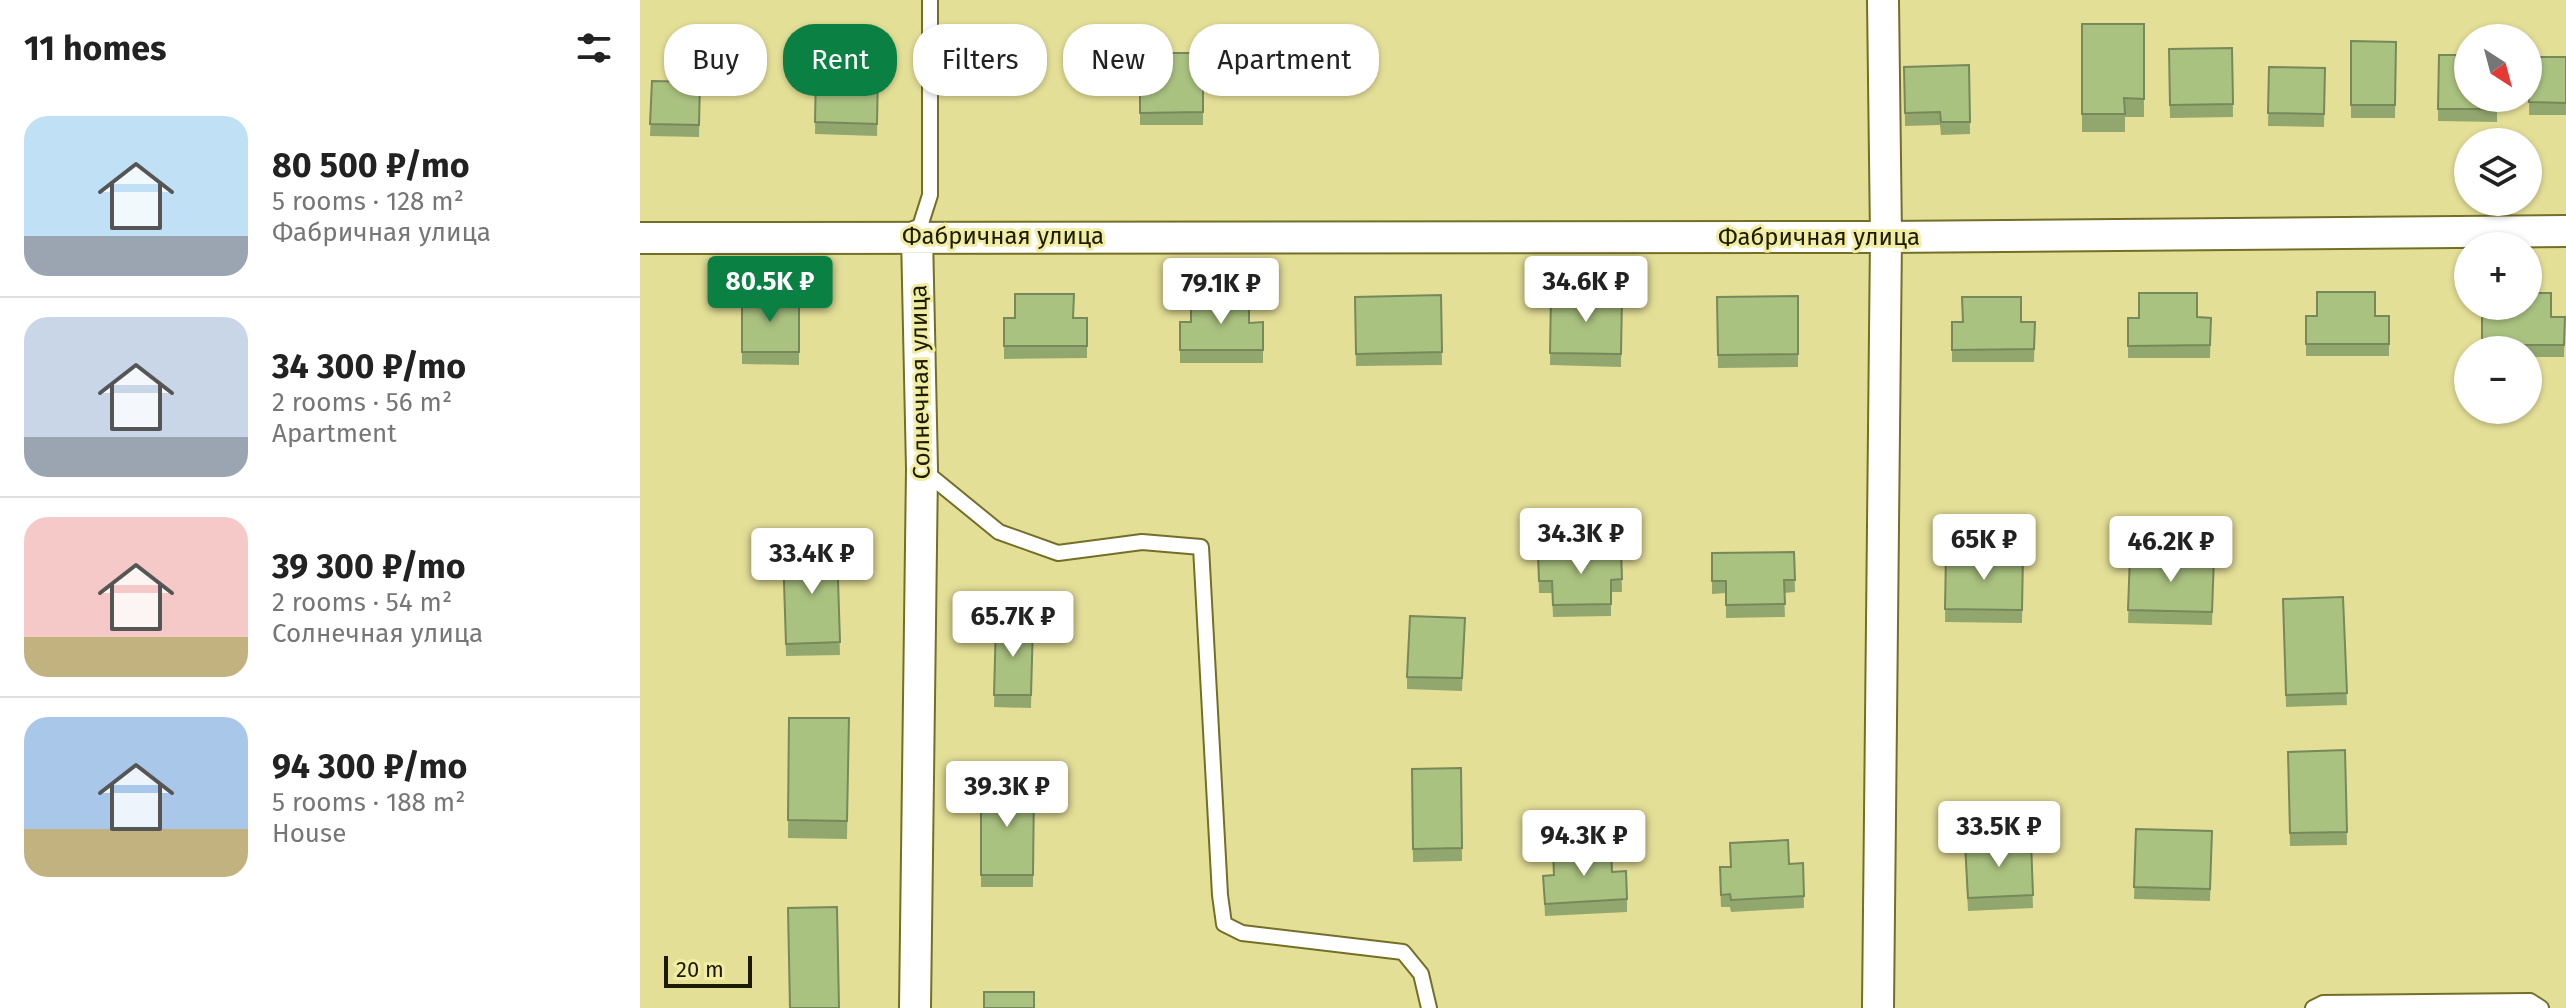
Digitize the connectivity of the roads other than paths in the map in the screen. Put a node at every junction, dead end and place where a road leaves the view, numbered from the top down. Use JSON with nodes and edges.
{"nodes":[{"id":1,"x":930,"y":0,"type":"edge"},
{"id":2,"x":1883,"y":0,"type":"edge"},
{"id":3,"x":2566,"y":231,"type":"edge"},
{"id":4,"x":917,"y":236,"type":"junction"},
{"id":5,"x":1886,"y":237,"type":"junction"},
{"id":6,"x":640,"y":238,"type":"edge"},
{"id":7,"x":922,"y":469,"type":"junction"},
{"id":8,"x":915,"y":1008,"type":"edge"},
{"id":9,"x":1429,"y":1008,"type":"edge"},
{"id":10,"x":1878,"y":1008,"type":"edge"},
{"id":11,"x":2313,"y":1008,"type":"edge"},
{"id":12,"x":2541,"y":1008,"type":"edge"}],
"edges":[{"from":1,"to":4,"type":"lane"},
{"from":2,"to":5,"type":"street"},
{"from":3,"to":5,"type":"street","name":"Фабричная улица"},
{"from":4,"to":5,"type":"street","name":"Фабричная улица"},
{"from":4,"to":6,"type":"street","name":"Фабричная улица"},
{"from":4,"to":7,"type":"street","name":"Солнечная улица"},
{"from":5,"to":10,"type":"street"},
{"from":7,"to":8,"type":"street","name":"Солнечная улица"},
{"from":7,"to":9,"type":"lane"},
{"from":11,"to":12,"type":"lane"}]}
